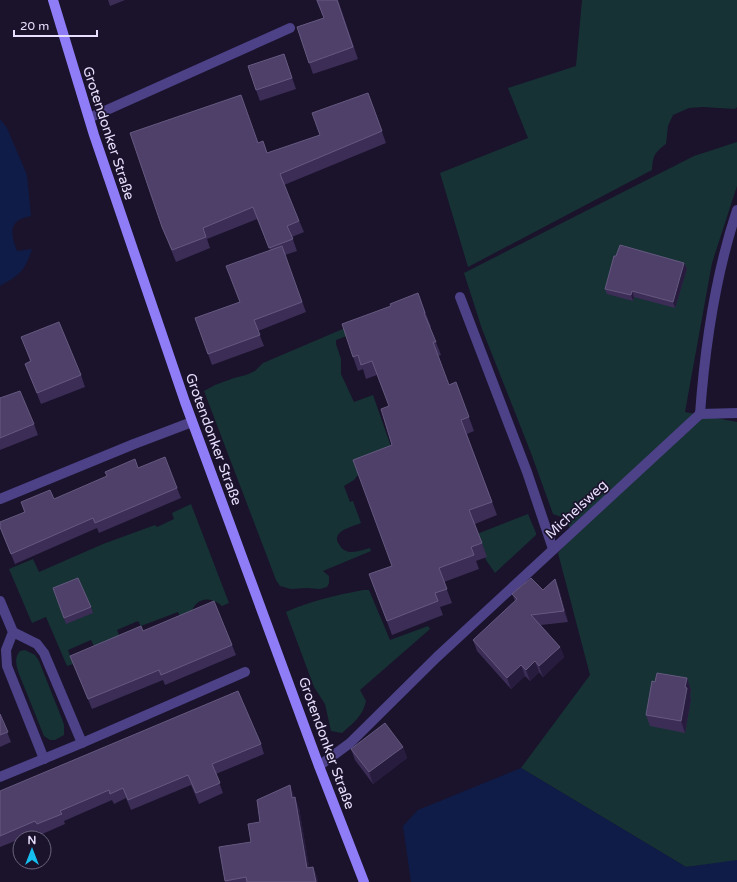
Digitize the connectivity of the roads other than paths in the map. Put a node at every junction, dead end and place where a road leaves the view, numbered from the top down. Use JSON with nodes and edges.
{"nodes":[{"id":1,"x":53,"y":0,"type":"edge"},
{"id":2,"x":290,"y":28,"type":"dead end"},
{"id":3,"x":89,"y":118,"type":"junction"},
{"id":4,"x":737,"y":210,"type":"edge"},
{"id":5,"x":460,"y":297,"type":"dead end"},
{"id":6,"x":737,"y":413,"type":"edge"},
{"id":7,"x":700,"y":414,"type":"junction"},
{"id":8,"x":192,"y":422,"type":"junction"},
{"id":9,"x":0,"y":499,"type":"edge"},
{"id":10,"x":553,"y":549,"type":"junction"},
{"id":11,"x":0,"y":601,"type":"edge"},
{"id":12,"x":13,"y":632,"type":"junction"},
{"id":13,"x":245,"y":672,"type":"dead end"},
{"id":14,"x":82,"y":743,"type":"junction"},
{"id":15,"x":44,"y":759,"type":"junction"},
{"id":16,"x":319,"y":766,"type":"junction"},
{"id":17,"x":0,"y":777,"type":"edge"},
{"id":18,"x":364,"y":882,"type":"edge"}],
"edges":[{"from":1,"to":3,"type":"main road","name":"Grotendonker Straße"},
{"from":2,"to":3,"type":"street"},
{"from":3,"to":8,"type":"main road","name":"Grotendonker Straße"},
{"from":4,"to":7,"type":"street"},
{"from":5,"to":10,"type":"street"},
{"from":6,"to":7,"type":"street"},
{"from":7,"to":10,"type":"street","name":"Michelsweg"},
{"from":8,"to":9,"type":"street"},
{"from":8,"to":16,"type":"main road","name":"Grotendonker Straße"},
{"from":10,"to":16,"type":"street","name":"Michelsweg"},
{"from":11,"to":12,"type":"street"},
{"from":12,"to":14,"type":"street"},
{"from":12,"to":15,"type":"street"},
{"from":13,"to":14,"type":"street"},
{"from":14,"to":15,"type":"street"},
{"from":15,"to":17,"type":"street"},
{"from":16,"to":18,"type":"main road","name":"Grotendonker Straße"}]}
